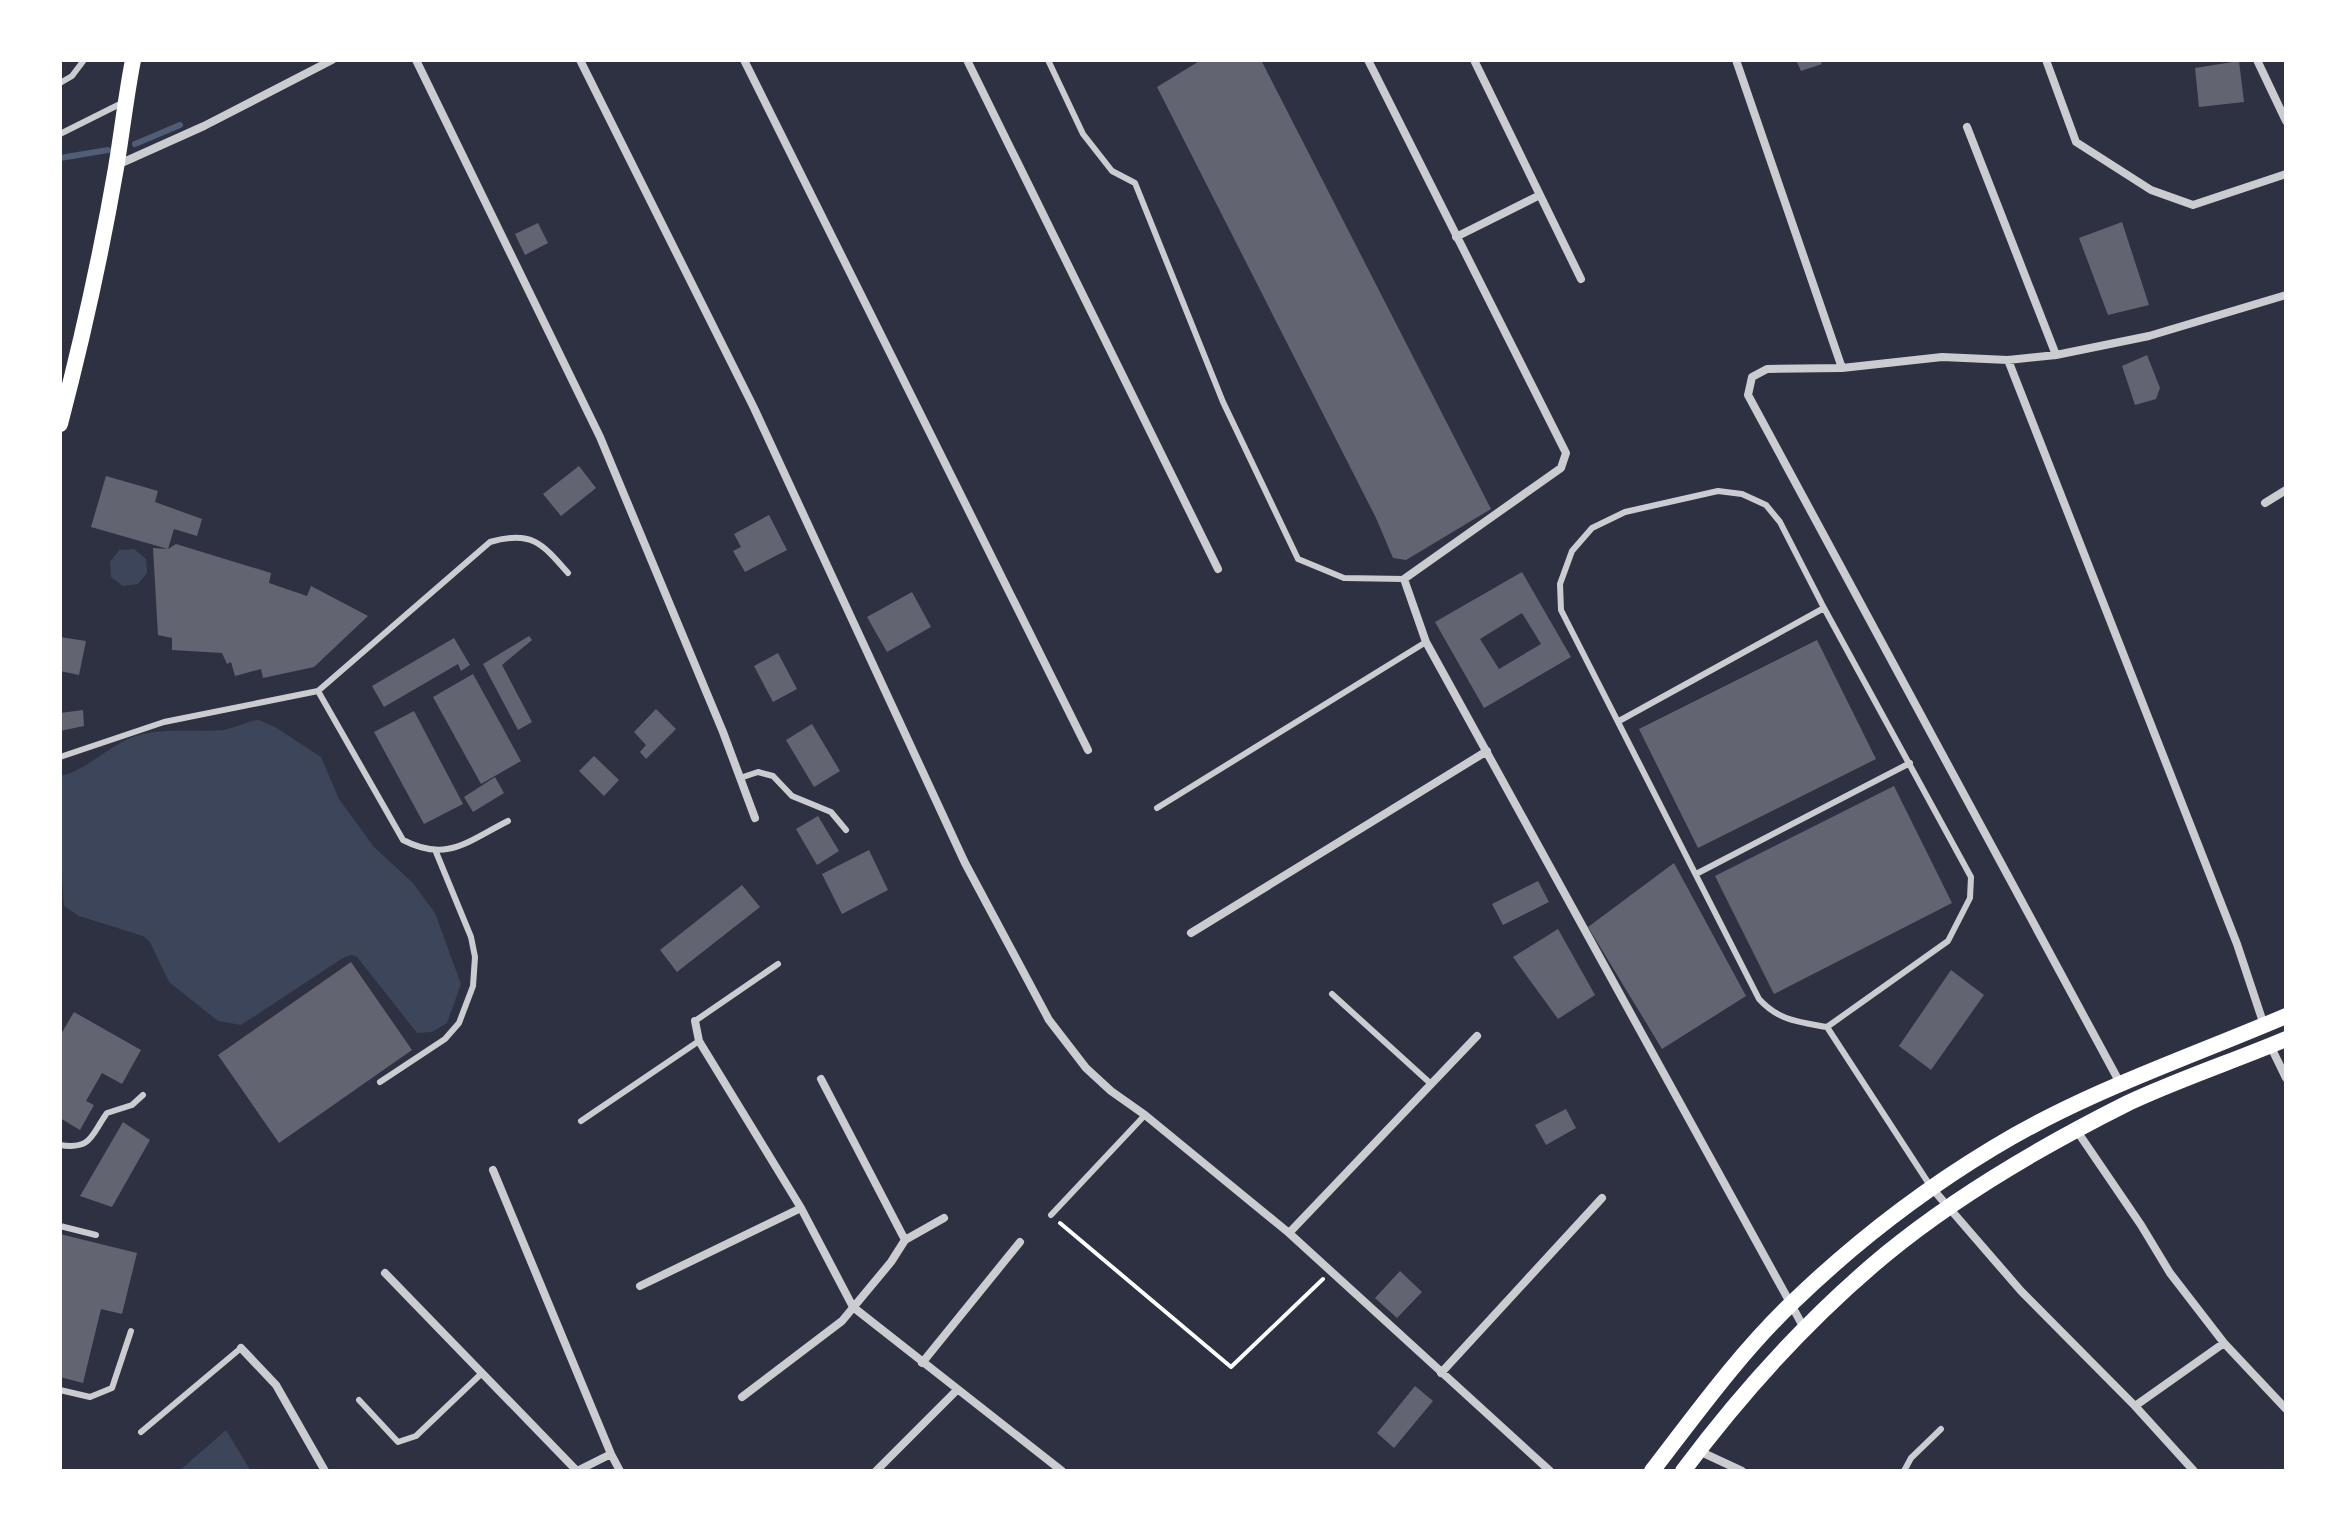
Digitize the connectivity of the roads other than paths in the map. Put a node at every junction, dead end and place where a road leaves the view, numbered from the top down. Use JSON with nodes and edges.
{"nodes":[{"id":1,"x":84,"y":60,"type":"edge"},
{"id":2,"x":133,"y":60,"type":"edge"},
{"id":3,"x":332,"y":60,"type":"edge"},
{"id":4,"x":416,"y":60,"type":"edge"},
{"id":5,"x":580,"y":60,"type":"edge"},
{"id":6,"x":744,"y":60,"type":"edge"},
{"id":7,"x":967,"y":60,"type":"edge"},
{"id":8,"x":1048,"y":60,"type":"edge"},
{"id":9,"x":1368,"y":60,"type":"edge"},
{"id":10,"x":1474,"y":60,"type":"edge"},
{"id":11,"x":1736,"y":60,"type":"edge"},
{"id":12,"x":2046,"y":60,"type":"edge"},
{"id":13,"x":2257,"y":60,"type":"edge"},
{"id":14,"x":60,"y":83,"type":"edge"},
{"id":15,"x":124,"y":102,"type":"junction"},
{"id":16,"x":2286,"y":121,"type":"edge"},
{"id":17,"x":1967,"y":127,"type":"dead end"},
{"id":18,"x":60,"y":134,"type":"edge"},
{"id":19,"x":117,"y":166,"type":"junction"},
{"id":20,"x":2286,"y":174,"type":"edge"},
{"id":21,"x":1540,"y":195,"type":"junction"},
{"id":22,"x":1456,"y":237,"type":"junction"},
{"id":23,"x":1581,"y":279,"type":"dead end"},
{"id":24,"x":2286,"y":295,"type":"edge"},
{"id":25,"x":2056,"y":355,"type":"junction"},
{"id":26,"x":2008,"y":360,"type":"junction"},
{"id":27,"x":1842,"y":368,"type":"junction"},
{"id":28,"x":60,"y":424,"type":"edge"},
{"id":29,"x":2286,"y":490,"type":"edge"},
{"id":30,"x":2265,"y":503,"type":"dead end"},
{"id":31,"x":1218,"y":569,"type":"dead end"},
{"id":32,"x":568,"y":573,"type":"dead end"},
{"id":33,"x":1404,"y":579,"type":"junction"},
{"id":34,"x":1824,"y":608,"type":"junction"},
{"id":35,"x":1426,"y":642,"type":"junction"},
{"id":36,"x":318,"y":691,"type":"junction"},
{"id":37,"x":1619,"y":721,"type":"junction"},
{"id":38,"x":1088,"y":750,"type":"dead end"},
{"id":39,"x":1487,"y":751,"type":"junction"},
{"id":40,"x":60,"y":757,"type":"edge"},
{"id":41,"x":1910,"y":763,"type":"junction"},
{"id":42,"x":740,"y":778,"type":"junction"},
{"id":43,"x":1157,"y":808,"type":"dead end"},
{"id":44,"x":755,"y":818,"type":"dead end"},
{"id":45,"x":508,"y":821,"type":"dead end"},
{"id":46,"x":846,"y":830,"type":"dead end"},
{"id":47,"x":436,"y":852,"type":"junction"},
{"id":48,"x":1696,"y":874,"type":"junction"},
{"id":49,"x":1191,"y":933,"type":"dead end"},
{"id":50,"x":778,"y":964,"type":"dead end"},
{"id":51,"x":1332,"y":994,"type":"dead end"},
{"id":52,"x":2286,"y":1016,"type":"edge"},
{"id":53,"x":695,"y":1021,"type":"joint"},
{"id":54,"x":2264,"y":1025,"type":"junction"},
{"id":55,"x":1827,"y":1027,"type":"junction"},
{"id":56,"x":1477,"y":1036,"type":"dead end"},
{"id":57,"x":699,"y":1041,"type":"junction"},
{"id":58,"x":2278,"y":1042,"type":"edge"},
{"id":59,"x":2286,"y":1078,"type":"edge"},
{"id":60,"x":821,"y":1079,"type":"dead end"},
{"id":61,"x":380,"y":1082,"type":"dead end"},
{"id":62,"x":1430,"y":1083,"type":"junction"},
{"id":63,"x":2120,"y":1083,"type":"junction"},
{"id":64,"x":143,"y":1095,"type":"dead end"},
{"id":65,"x":1145,"y":1115,"type":"junction"},
{"id":66,"x":581,"y":1121,"type":"dead end"},
{"id":67,"x":2077,"y":1131,"type":"junction"},
{"id":68,"x":60,"y":1145,"type":"edge"},
{"id":69,"x":493,"y":1170,"type":"dead end"},
{"id":70,"x":1931,"y":1187,"type":"junction"},
{"id":71,"x":1602,"y":1198,"type":"dead end"},
{"id":72,"x":1950,"y":1207,"type":"junction"},
{"id":73,"x":801,"y":1208,"type":"junction"},
{"id":74,"x":1051,"y":1215,"type":"road end"},
{"id":75,"x":944,"y":1218,"type":"dead end"},
{"id":76,"x":60,"y":1226,"type":"edge"},
{"id":77,"x":1289,"y":1233,"type":"junction"},
{"id":78,"x":96,"y":1235,"type":"dead end"},
{"id":79,"x":905,"y":1240,"type":"junction"},
{"id":80,"x":1020,"y":1242,"type":"dead end"},
{"id":81,"x":385,"y":1273,"type":"dead end"},
{"id":82,"x":640,"y":1286,"type":"dead end"},
{"id":83,"x":1791,"y":1304,"type":"junction"},
{"id":84,"x":853,"y":1307,"type":"junction"},
{"id":85,"x":1804,"y":1328,"type":"junction"},
{"id":86,"x":131,"y":1331,"type":"dead end"},
{"id":87,"x":2224,"y":1343,"type":"junction"},
{"id":88,"x":241,"y":1348,"type":"joint"},
{"id":89,"x":922,"y":1363,"type":"junction"},
{"id":90,"x":482,"y":1373,"type":"junction"},
{"id":91,"x":1441,"y":1373,"type":"junction"},
{"id":92,"x":60,"y":1390,"type":"edge"},
{"id":93,"x":957,"y":1390,"type":"junction"},
{"id":94,"x":742,"y":1397,"type":"dead end"},
{"id":95,"x":359,"y":1400,"type":"dead end"},
{"id":96,"x":2135,"y":1406,"type":"junction"},
{"id":97,"x":2286,"y":1409,"type":"edge"},
{"id":98,"x":1941,"y":1429,"type":"dead end"},
{"id":99,"x":141,"y":1432,"type":"dead end"},
{"id":100,"x":1698,"y":1451,"type":"junction"},
{"id":101,"x":611,"y":1454,"type":"junction"},
{"id":102,"x":325,"y":1471,"type":"edge"},
{"id":103,"x":577,"y":1471,"type":"edge"},
{"id":104,"x":620,"y":1471,"type":"edge"},
{"id":105,"x":876,"y":1471,"type":"edge"},
{"id":106,"x":1062,"y":1471,"type":"edge"},
{"id":107,"x":1550,"y":1471,"type":"edge"},
{"id":108,"x":1652,"y":1471,"type":"edge"},
{"id":109,"x":1683,"y":1471,"type":"edge"},
{"id":110,"x":1742,"y":1471,"type":"edge"},
{"id":111,"x":1904,"y":1471,"type":"edge"},
{"id":112,"x":2194,"y":1471,"type":"edge"}],
"edges":[{"from":1,"to":14,"type":"lane"},
{"from":2,"to":15,"type":"main road"},
{"from":3,"to":19,"type":"street"},
{"from":4,"to":42,"type":"street"},
{"from":5,"to":65,"type":"street"},
{"from":6,"to":38,"type":"street"},
{"from":7,"to":31,"type":"street"},
{"from":8,"to":33,"type":"lane"},
{"from":9,"to":22,"type":"street"},
{"from":10,"to":21,"type":"street"},
{"from":11,"to":27,"type":"street"},
{"from":12,"to":20,"type":"street"},
{"from":13,"to":16,"type":"street"},
{"from":15,"to":18,"type":"lane"},
{"from":15,"to":19,"type":"main road"},
{"from":17,"to":25,"type":"street"},
{"from":19,"to":28,"type":"main road"},
{"from":21,"to":22,"type":"street"},
{"from":21,"to":23,"type":"street"},
{"from":22,"to":33,"type":"street"},
{"from":24,"to":25,"type":"street"},
{"from":25,"to":26,"type":"street"},
{"from":26,"to":27,"type":"street"},
{"from":26,"to":54,"type":"street"},
{"from":27,"to":63,"type":"street"},
{"from":29,"to":30,"type":"street"},
{"from":32,"to":36,"type":"lane"},
{"from":33,"to":35,"type":"street"},
{"from":34,"to":37,"type":"lane"},
{"from":34,"to":37,"type":"lane"},
{"from":34,"to":41,"type":"lane"},
{"from":35,"to":39,"type":"street"},
{"from":35,"to":43,"type":"lane"},
{"from":36,"to":40,"type":"lane"},
{"from":36,"to":47,"type":"lane"},
{"from":37,"to":48,"type":"lane"},
{"from":39,"to":49,"type":"street"},
{"from":39,"to":83,"type":"street"},
{"from":41,"to":48,"type":"lane"},
{"from":41,"to":55,"type":"lane"},
{"from":42,"to":44,"type":"street"},
{"from":42,"to":46,"type":"lane"},
{"from":45,"to":47,"type":"lane"},
{"from":47,"to":61,"type":"lane"},
{"from":48,"to":55,"type":"lane"},
{"from":50,"to":53,"type":"lane"},
{"from":51,"to":62,"type":"lane"},
{"from":52,"to":54,"type":"main road"},
{"from":53,"to":57,"type":"street"},
{"from":54,"to":63,"type":"main road"},
{"from":55,"to":70,"type":"lane"},
{"from":56,"to":62,"type":"street"},
{"from":57,"to":66,"type":"lane"},
{"from":57,"to":73,"type":"street"},
{"from":58,"to":59,"type":"street"},
{"from":58,"to":67,"type":"main road"},
{"from":60,"to":79,"type":"street"},
{"from":62,"to":77,"type":"street"},
{"from":63,"to":70,"type":"main road"},
{"from":64,"to":68,"type":"lane"},
{"from":65,"to":74,"type":"lane"},
{"from":65,"to":77,"type":"street"},
{"from":67,"to":72,"type":"main road"},
{"from":67,"to":87,"type":"street"},
{"from":69,"to":101,"type":"street"},
{"from":70,"to":72,"type":"street"},
{"from":70,"to":83,"type":"main road"},
{"from":71,"to":91,"type":"street"},
{"from":72,"to":85,"type":"main road"},
{"from":72,"to":96,"type":"street"},
{"from":73,"to":82,"type":"street"},
{"from":73,"to":84,"type":"street"},
{"from":75,"to":79,"type":"street"},
{"from":76,"to":78,"type":"lane"},
{"from":77,"to":91,"type":"street"},
{"from":79,"to":84,"type":"street"},
{"from":80,"to":89,"type":"street"},
{"from":81,"to":90,"type":"street"},
{"from":83,"to":85,"type":"street"},
{"from":83,"to":108,"type":"main road"},
{"from":84,"to":89,"type":"street"},
{"from":84,"to":94,"type":"street"},
{"from":85,"to":100,"type":"main road"},
{"from":86,"to":92,"type":"lane"},
{"from":87,"to":96,"type":"street"},
{"from":87,"to":97,"type":"street"},
{"from":88,"to":99,"type":"lane"},
{"from":88,"to":102,"type":"street"},
{"from":89,"to":93,"type":"street"},
{"from":90,"to":95,"type":"lane"},
{"from":90,"to":103,"type":"street"},
{"from":91,"to":107,"type":"street"},
{"from":93,"to":105,"type":"street"},
{"from":93,"to":106,"type":"street"},
{"from":96,"to":112,"type":"street"},
{"from":98,"to":111,"type":"lane"},
{"from":100,"to":109,"type":"main road"},
{"from":100,"to":110,"type":"street"},
{"from":101,"to":103,"type":"street"},
{"from":101,"to":104,"type":"street"}]}
